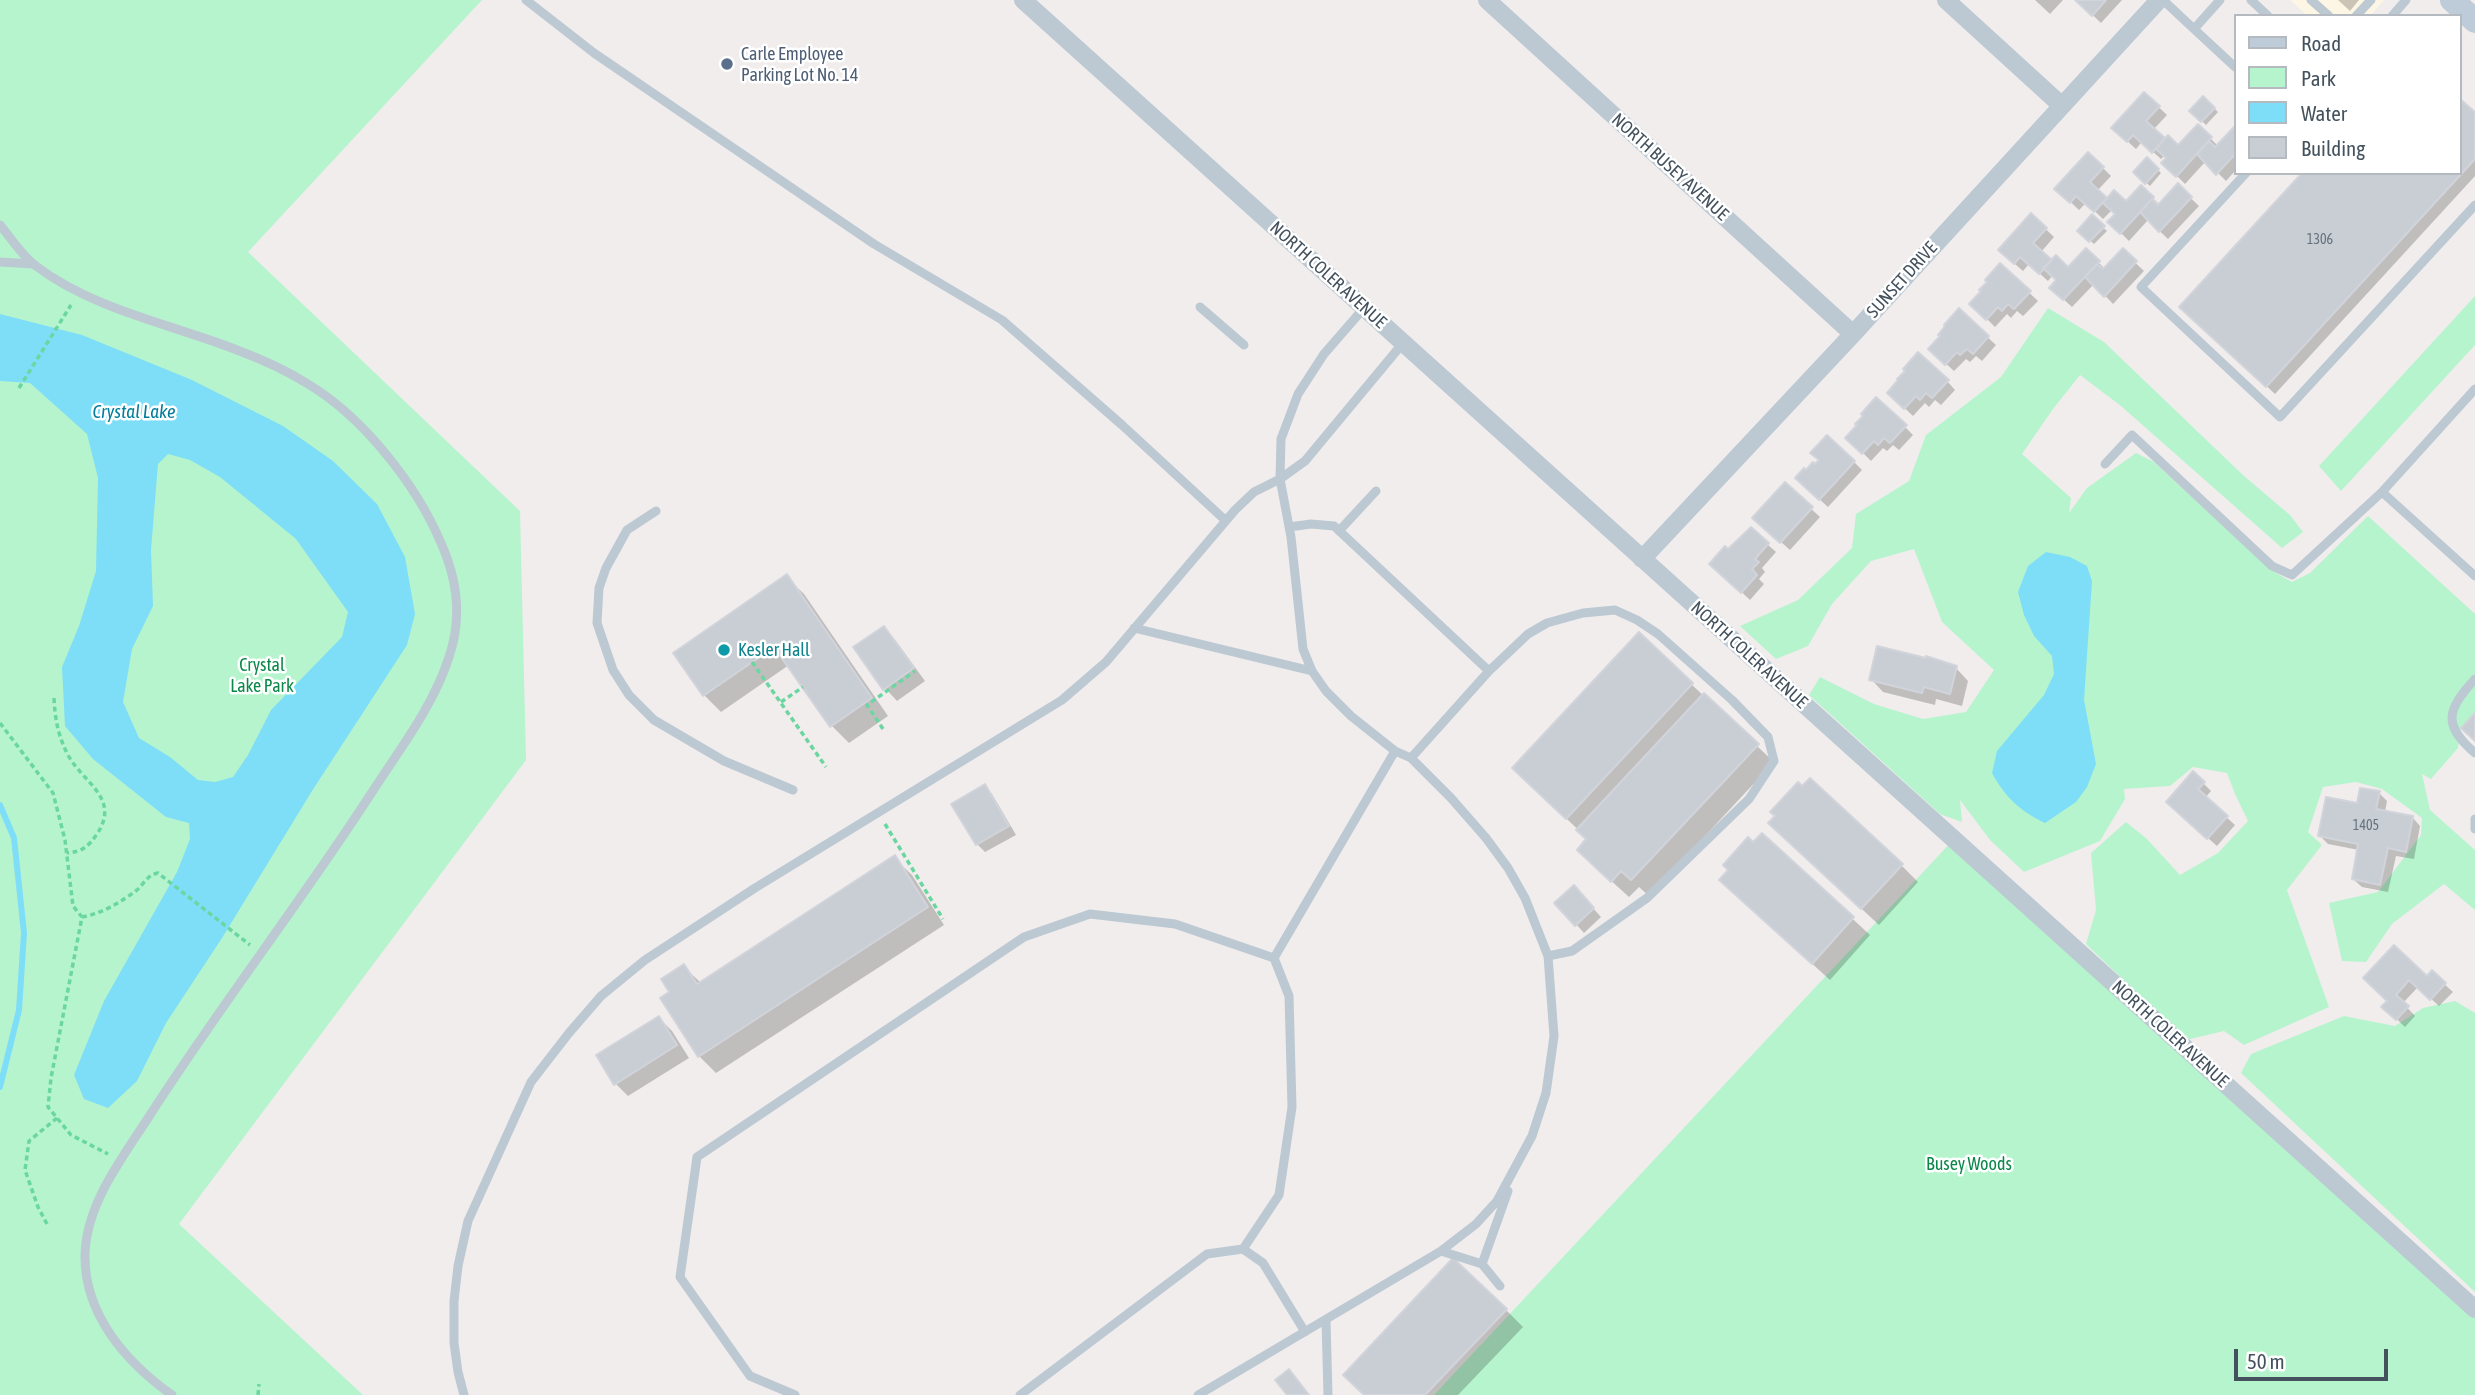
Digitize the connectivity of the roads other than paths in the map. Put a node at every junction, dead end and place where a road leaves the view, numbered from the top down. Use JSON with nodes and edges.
{"nodes":[{"id":1,"x":526,"y":0,"type":"edge"},
{"id":2,"x":1023,"y":0,"type":"edge"},
{"id":3,"x":1487,"y":0,"type":"edge"},
{"id":4,"x":1946,"y":0,"type":"edge"},
{"id":5,"x":2161,"y":0,"type":"edge"},
{"id":6,"x":2220,"y":0,"type":"edge"},
{"id":7,"x":2250,"y":0,"type":"edge"},
{"id":8,"x":2311,"y":0,"type":"edge"},
{"id":9,"x":2371,"y":0,"type":"edge"},
{"id":10,"x":2406,"y":0,"type":"edge"},
{"id":11,"x":2452,"y":0,"type":"edge"},
{"id":12,"x":2266,"y":14,"type":"edge"},
{"id":13,"x":2327,"y":14,"type":"edge"},
{"id":14,"x":2358,"y":14,"type":"edge"},
{"id":15,"x":2394,"y":14,"type":"edge"},
{"id":16,"x":2475,"y":20,"type":"edge"},
{"id":17,"x":2194,"y":29,"type":"junction"},
{"id":18,"x":2234,"y":66,"type":"edge"},
{"id":19,"x":2061,"y":105,"type":"junction"},
{"id":20,"x":2244,"y":175,"type":"edge"},
{"id":21,"x":2475,"y":205,"type":"edge"},
{"id":22,"x":0,"y":225,"type":"edge"},
{"id":23,"x":0,"y":262,"type":"edge"},
{"id":24,"x":33,"y":264,"type":"junction"},
{"id":25,"x":1200,"y":307,"type":"dead end"},
{"id":26,"x":1364,"y":307,"type":"junction"},
{"id":27,"x":1853,"y":334,"type":"junction"},
{"id":28,"x":1403,"y":343,"type":"junction"},
{"id":29,"x":1244,"y":345,"type":"dead end"},
{"id":30,"x":2475,"y":388,"type":"edge"},
{"id":31,"x":2105,"y":464,"type":"dead end"},
{"id":32,"x":1280,"y":479,"type":"junction"},
{"id":33,"x":1376,"y":491,"type":"dead end"},
{"id":34,"x":2382,"y":492,"type":"junction"},
{"id":35,"x":656,"y":511,"type":"dead end"},
{"id":36,"x":1225,"y":520,"type":"junction"},
{"id":37,"x":1289,"y":527,"type":"junction"},
{"id":38,"x":1339,"y":531,"type":"junction"},
{"id":39,"x":1642,"y":558,"type":"junction"},
{"id":40,"x":2475,"y":576,"type":"edge"},
{"id":41,"x":1134,"y":628,"type":"junction"},
{"id":42,"x":1312,"y":671,"type":"junction"},
{"id":43,"x":1489,"y":671,"type":"junction"},
{"id":44,"x":2475,"y":679,"type":"edge"},
{"id":45,"x":1395,"y":751,"type":"junction"},
{"id":46,"x":2475,"y":753,"type":"edge"},
{"id":47,"x":1411,"y":758,"type":"junction"},
{"id":48,"x":793,"y":790,"type":"dead end"},
{"id":49,"x":2475,"y":820,"type":"edge"},
{"id":50,"x":2475,"y":829,"type":"edge"},
{"id":51,"x":1548,"y":956,"type":"junction"},
{"id":52,"x":1274,"y":958,"type":"junction"},
{"id":53,"x":1516,"y":1170,"type":"junction"},
{"id":54,"x":1243,"y":1249,"type":"junction"},
{"id":55,"x":1441,"y":1251,"type":"junction"},
{"id":56,"x":1482,"y":1264,"type":"junction"},
{"id":57,"x":1500,"y":1286,"type":"dead end"},
{"id":58,"x":2475,"y":1309,"type":"edge"},
{"id":59,"x":1326,"y":1320,"type":"junction"},
{"id":60,"x":1305,"y":1332,"type":"junction"},
{"id":61,"x":172,"y":1395,"type":"edge"},
{"id":62,"x":464,"y":1395,"type":"edge"},
{"id":63,"x":795,"y":1395,"type":"edge"},
{"id":64,"x":1020,"y":1395,"type":"edge"},
{"id":65,"x":1198,"y":1395,"type":"edge"},
{"id":66,"x":1328,"y":1395,"type":"edge"}],
"edges":[{"from":1,"to":36,"type":"lane"},
{"from":2,"to":26,"type":"street","name":"NORTH COLER AVENUE"},
{"from":3,"to":27,"type":"street","name":"NORTH BUSEY AVENUE"},
{"from":4,"to":19,"type":"street"},
{"from":5,"to":17,"type":"lane"},
{"from":5,"to":19,"type":"street","name":"SUNSET DRIVE"},
{"from":6,"to":17,"type":"lane"},
{"from":7,"to":12,"type":"lane"},
{"from":8,"to":13,"type":"lane"},
{"from":9,"to":14,"type":"lane"},
{"from":10,"to":15,"type":"lane"},
{"from":11,"to":16,"type":"main road"},
{"from":17,"to":18,"type":"lane"},
{"from":19,"to":27,"type":"street","name":"SUNSET DRIVE"},
{"from":20,"to":21,"type":"lane"},
{"from":22,"to":24,"type":"lane"},
{"from":23,"to":24,"type":"lane"},
{"from":24,"to":61,"type":"lane"},
{"from":25,"to":29,"type":"lane"},
{"from":26,"to":28,"type":"street","name":"NORTH COLER AVENUE"},
{"from":26,"to":32,"type":"lane"},
{"from":27,"to":39,"type":"street","name":"SUNSET DRIVE"},
{"from":28,"to":32,"type":"lane"},
{"from":28,"to":39,"type":"street","name":"NORTH COLER AVENUE"},
{"from":30,"to":34,"type":"lane"},
{"from":31,"to":34,"type":"lane"},
{"from":32,"to":36,"type":"lane"},
{"from":32,"to":37,"type":"lane"},
{"from":33,"to":38,"type":"lane"},
{"from":34,"to":40,"type":"lane"},
{"from":35,"to":48,"type":"lane"},
{"from":36,"to":41,"type":"lane"},
{"from":37,"to":38,"type":"lane"},
{"from":37,"to":42,"type":"lane"},
{"from":38,"to":43,"type":"lane"},
{"from":39,"to":58,"type":"street","name":"NORTH COLER AVENUE"},
{"from":41,"to":42,"type":"lane"},
{"from":41,"to":62,"type":"lane"},
{"from":42,"to":45,"type":"lane"},
{"from":43,"to":47,"type":"lane"},
{"from":43,"to":51,"type":"lane"},
{"from":44,"to":46,"type":"lane"},
{"from":45,"to":47,"type":"lane"},
{"from":45,"to":52,"type":"lane"},
{"from":47,"to":51,"type":"lane"},
{"from":49,"to":50,"type":"lane"},
{"from":51,"to":53,"type":"lane"},
{"from":52,"to":54,"type":"lane"},
{"from":52,"to":63,"type":"lane"},
{"from":53,"to":55,"type":"lane"},
{"from":53,"to":56,"type":"lane"},
{"from":54,"to":60,"type":"lane"},
{"from":54,"to":64,"type":"lane"},
{"from":55,"to":56,"type":"lane"},
{"from":55,"to":59,"type":"lane"},
{"from":56,"to":57,"type":"lane"},
{"from":59,"to":60,"type":"lane"},
{"from":59,"to":66,"type":"lane"},
{"from":60,"to":65,"type":"lane"}]}
